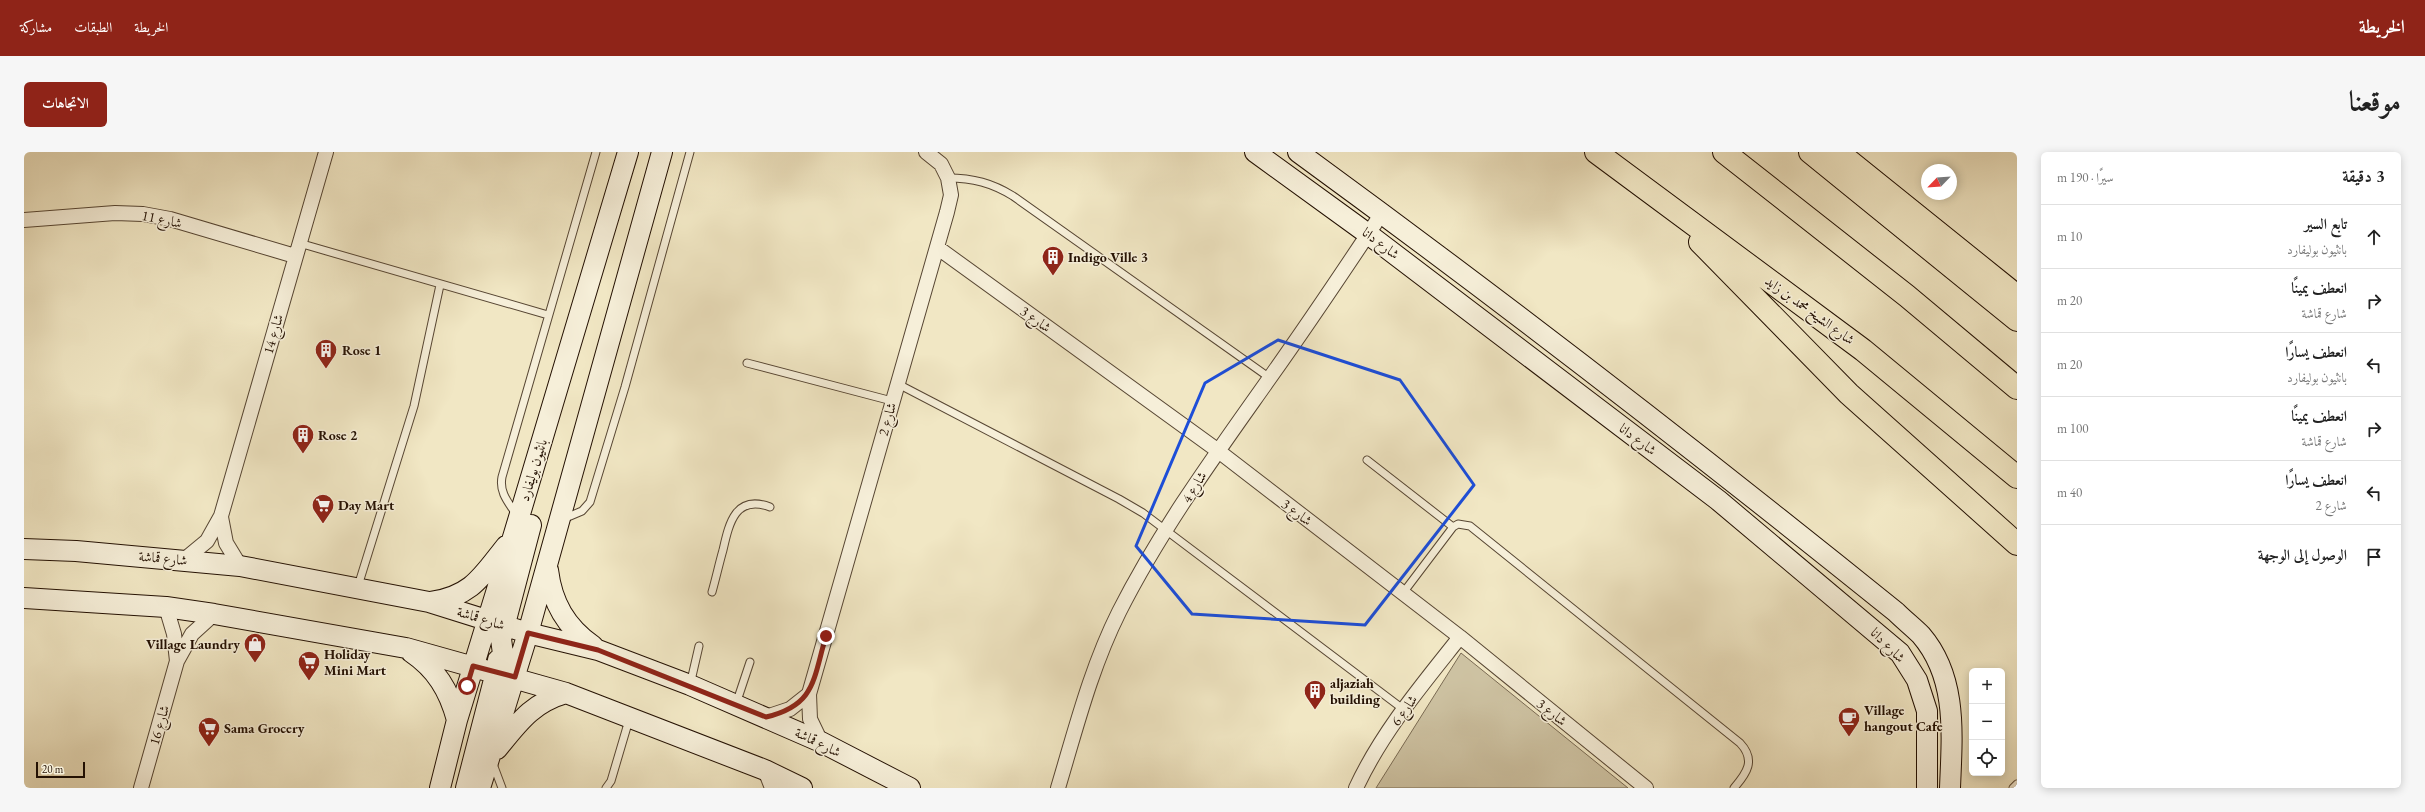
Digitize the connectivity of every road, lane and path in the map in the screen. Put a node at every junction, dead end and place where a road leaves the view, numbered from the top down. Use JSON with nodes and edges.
{"nodes":[{"id":1,"x":326,"y":152,"type":"edge"},
{"id":2,"x":596,"y":152,"type":"edge"},
{"id":3,"x":628,"y":152,"type":"edge"},
{"id":4,"x":662,"y":152,"type":"edge"},
{"id":5,"x":690,"y":152,"type":"edge"},
{"id":6,"x":926,"y":152,"type":"edge"},
{"id":7,"x":1255,"y":152,"type":"edge"},
{"id":8,"x":1298,"y":152,"type":"edge"},
{"id":9,"x":1596,"y":152,"type":"edge"},
{"id":10,"x":1724,"y":152,"type":"edge"},
{"id":11,"x":1810,"y":152,"type":"edge"},
{"id":12,"x":1838,"y":152,"type":"edge"},
{"id":13,"x":948,"y":178,"type":"junction"},
{"id":14,"x":1656,"y":197,"type":"junction"},
{"id":15,"x":1382,"y":213,"type":"junction"},
{"id":16,"x":24,"y":220,"type":"edge"},
{"id":17,"x":1368,"y":234,"type":"junction"},
{"id":18,"x":938,"y":248,"type":"junction"},
{"id":19,"x":297,"y":250,"type":"junction"},
{"id":20,"x":440,"y":285,"type":"junction"},
{"id":21,"x":2017,"y":296,"type":"edge"},
{"id":22,"x":548,"y":315,"type":"junction"},
{"id":23,"x":2017,"y":320,"type":"edge"},
{"id":24,"x":747,"y":363,"type":"dead end"},
{"id":25,"x":1270,"y":378,"type":"junction"},
{"id":26,"x":898,"y":384,"type":"junction"},
{"id":27,"x":2017,"y":388,"type":"edge"},
{"id":28,"x":892,"y":401,"type":"junction"},
{"id":29,"x":1217,"y":450,"type":"junction"},
{"id":30,"x":1367,"y":460,"type":"dead end"},
{"id":31,"x":532,"y":476,"type":"junction"},
{"id":32,"x":2017,"y":478,"type":"edge"},
{"id":33,"x":770,"y":507,"type":"dead end"},
{"id":34,"x":221,"y":516,"type":"junction"},
{"id":35,"x":559,"y":521,"type":"junction"},
{"id":36,"x":517,"y":527,"type":"junction"},
{"id":37,"x":1453,"y":527,"type":"junction"},
{"id":38,"x":1167,"y":531,"type":"junction"},
{"id":39,"x":2017,"y":544,"type":"edge"},
{"id":40,"x":24,"y":549,"type":"edge"},
{"id":41,"x":184,"y":560,"type":"junction"},
{"id":42,"x":547,"y":564,"type":"junction"},
{"id":43,"x":240,"y":566,"type":"junction"},
{"id":44,"x":358,"y":589,"type":"junction"},
{"id":45,"x":712,"y":592,"type":"dead end"},
{"id":46,"x":1403,"y":593,"type":"junction"},
{"id":47,"x":24,"y":598,"type":"edge"},
{"id":48,"x":430,"y":602,"type":"junction"},
{"id":49,"x":166,"y":608,"type":"junction"},
{"id":50,"x":214,"y":614,"type":"junction"},
{"id":51,"x":495,"y":623,"type":"junction"},
{"id":52,"x":528,"y":633,"type":"junction"},
{"id":53,"x":1460,"y":637,"type":"junction"},
{"id":54,"x":699,"y":646,"type":"dead end"},
{"id":55,"x":406,"y":648,"type":"junction"},
{"id":56,"x":598,"y":650,"type":"junction"},
{"id":57,"x":177,"y":661,"type":"junction"},
{"id":58,"x":750,"y":662,"type":"dead end"},
{"id":59,"x":473,"y":666,"type":"junction"},
{"id":60,"x":506,"y":675,"type":"junction"},
{"id":61,"x":690,"y":685,"type":"junction"},
{"id":62,"x":566,"y":693,"type":"junction"},
{"id":63,"x":809,"y":694,"type":"junction"},
{"id":64,"x":736,"y":704,"type":"junction"},
{"id":65,"x":1404,"y":709,"type":"junction"},
{"id":66,"x":629,"y":717,"type":"junction"},
{"id":67,"x":766,"y":717,"type":"junction"},
{"id":68,"x":457,"y":720,"type":"junction"},
{"id":69,"x":821,"y":742,"type":"junction"},
{"id":70,"x":490,"y":756,"type":"junction"},
{"id":71,"x":768,"y":779,"type":"edge"},
{"id":72,"x":439,"y":782,"type":"edge"},
{"id":73,"x":2017,"y":784,"type":"edge"},
{"id":74,"x":140,"y":788,"type":"edge"},
{"id":75,"x":466,"y":788,"type":"edge"},
{"id":76,"x":480,"y":788,"type":"edge"},
{"id":77,"x":502,"y":788,"type":"edge"},
{"id":78,"x":606,"y":788,"type":"edge"},
{"id":79,"x":802,"y":788,"type":"edge"},
{"id":80,"x":910,"y":788,"type":"edge"},
{"id":81,"x":1058,"y":788,"type":"edge"},
{"id":82,"x":1356,"y":788,"type":"edge"},
{"id":83,"x":1646,"y":788,"type":"edge"},
{"id":84,"x":1734,"y":788,"type":"edge"},
{"id":85,"x":1927,"y":788,"type":"edge"},
{"id":86,"x":1950,"y":788,"type":"edge"},
{"id":87,"x":2013,"y":788,"type":"edge"}],
"edges":[{"from":1,"to":19,"type":"street","name":"شارع 14"},
{"from":2,"to":22,"type":"lane"},
{"from":3,"to":31,"type":"street","name":"بانثيون بوليفارد"},
{"from":4,"to":35,"type":"street"},
{"from":5,"to":35,"type":"lane"},
{"from":6,"to":13,"type":"street","name":"شارع 2"},
{"from":7,"to":17,"type":"street","name":"شارع دانا"},
{"from":8,"to":15,"type":"street","name":"شارع دانا"},
{"from":9,"to":14,"type":"highway","name":"شارع الشيخ محمد بن زايد"},
{"from":10,"to":27,"type":"highway"},
{"from":11,"to":23,"type":"highway"},
{"from":12,"to":21,"type":"highway"},
{"from":13,"to":18,"type":"street","name":"شارع 2"},
{"from":13,"to":25,"type":"lane"},
{"from":14,"to":32,"type":"highway","name":"شارع الشيخ محمد بن زايد"},
{"from":14,"to":39,"type":"highway"},
{"from":15,"to":17,"type":"street","name":"شارع 4"},
{"from":15,"to":86,"type":"street","name":"شارع دانا"},
{"from":16,"to":19,"type":"street","name":"شارع 11"},
{"from":17,"to":25,"type":"street","name":"شارع 4"},
{"from":17,"to":85,"type":"street","name":"شارع دانا"},
{"from":18,"to":26,"type":"street","name":"شارع 2"},
{"from":18,"to":29,"type":"street","name":"شارع 3"},
{"from":19,"to":20,"type":"lane"},
{"from":19,"to":34,"type":"street","name":"شارع 14"},
{"from":20,"to":22,"type":"lane"},
{"from":20,"to":44,"type":"lane"},
{"from":22,"to":36,"type":"lane"},
{"from":24,"to":28,"type":"lane"},
{"from":25,"to":29,"type":"street","name":"شارع 4"},
{"from":26,"to":28,"type":"street","name":"شارع 2"},
{"from":26,"to":38,"type":"lane"},
{"from":28,"to":63,"type":"street","name":"شارع 2"},
{"from":29,"to":38,"type":"street","name":"شارع 4"},
{"from":29,"to":46,"type":"street","name":"شارع 3"},
{"from":30,"to":37,"type":"lane"},
{"from":31,"to":36,"type":"street","name":"بانثيون بوليفارد"},
{"from":31,"to":51,"type":"street"},
{"from":33,"to":45,"type":"lane"},
{"from":34,"to":41,"type":"street","name":"شارع 14"},
{"from":34,"to":43,"type":"street","name":"شارع 14"},
{"from":35,"to":42,"type":"street"},
{"from":36,"to":48,"type":"street"},
{"from":36,"to":51,"type":"street","name":"بانثيون بوليفارد"},
{"from":37,"to":46,"type":"lane"},
{"from":37,"to":84,"type":"lane"},
{"from":38,"to":65,"type":"lane"},
{"from":38,"to":81,"type":"street","name":"شارع 4"},
{"from":40,"to":41,"type":"street","name":"شارع قماشة"},
{"from":41,"to":43,"type":"street","name":"شارع قماشة"},
{"from":42,"to":52,"type":"street"},
{"from":42,"to":56,"type":"street"},
{"from":43,"to":44,"type":"street","name":"شارع قماشة"},
{"from":44,"to":48,"type":"street","name":"شارع قماشة"},
{"from":46,"to":53,"type":"street","name":"شارع 3"},
{"from":47,"to":49,"type":"street"},
{"from":48,"to":51,"type":"street","name":"شارع قماشة"},
{"from":49,"to":50,"type":"street"},
{"from":49,"to":57,"type":"street","name":"شارع 16"},
{"from":50,"to":55,"type":"street"},
{"from":50,"to":57,"type":"street","name":"شارع 16"},
{"from":51,"to":52,"type":"street","name":"شارع قماشة"},
{"from":51,"to":59,"type":"street","name":"بانثيون بوليفارد"},
{"from":51,"to":60,"type":"street"},
{"from":52,"to":56,"type":"street","name":"شارع قماشة"},
{"from":52,"to":60,"type":"street"},
{"from":53,"to":65,"type":"street","name":"شارع 6"},
{"from":53,"to":83,"type":"street","name":"شارع 3"},
{"from":54,"to":61,"type":"lane"},
{"from":55,"to":59,"type":"street"},
{"from":55,"to":68,"type":"street"},
{"from":56,"to":61,"type":"street","name":"شارع قماشة"},
{"from":57,"to":74,"type":"street","name":"شارع 16"},
{"from":58,"to":64,"type":"lane"},
{"from":59,"to":60,"type":"street"},
{"from":59,"to":68,"type":"street","name":"بانثيون بوليفارد"},
{"from":60,"to":62,"type":"street"},
{"from":60,"to":70,"type":"street"},
{"from":60,"to":75,"type":"street"},
{"from":61,"to":64,"type":"street","name":"شارع قماشة"},
{"from":62,"to":66,"type":"street"},
{"from":62,"to":70,"type":"street"},
{"from":63,"to":67,"type":"street"},
{"from":63,"to":69,"type":"street","name":"شارع 2"},
{"from":64,"to":67,"type":"street","name":"شارع قماشة"},
{"from":65,"to":82,"type":"street","name":"شارع 6"},
{"from":66,"to":71,"type":"street"},
{"from":66,"to":78,"type":"lane"},
{"from":67,"to":69,"type":"street","name":"شارع قماشة"},
{"from":68,"to":72,"type":"street","name":"بانثيون بوليفارد"},
{"from":69,"to":80,"type":"street","name":"شارع قماشة"},
{"from":70,"to":76,"type":"street"},
{"from":70,"to":77,"type":"lane"},
{"from":71,"to":79,"type":"street"},
{"from":73,"to":87,"type":"lane"}]}
